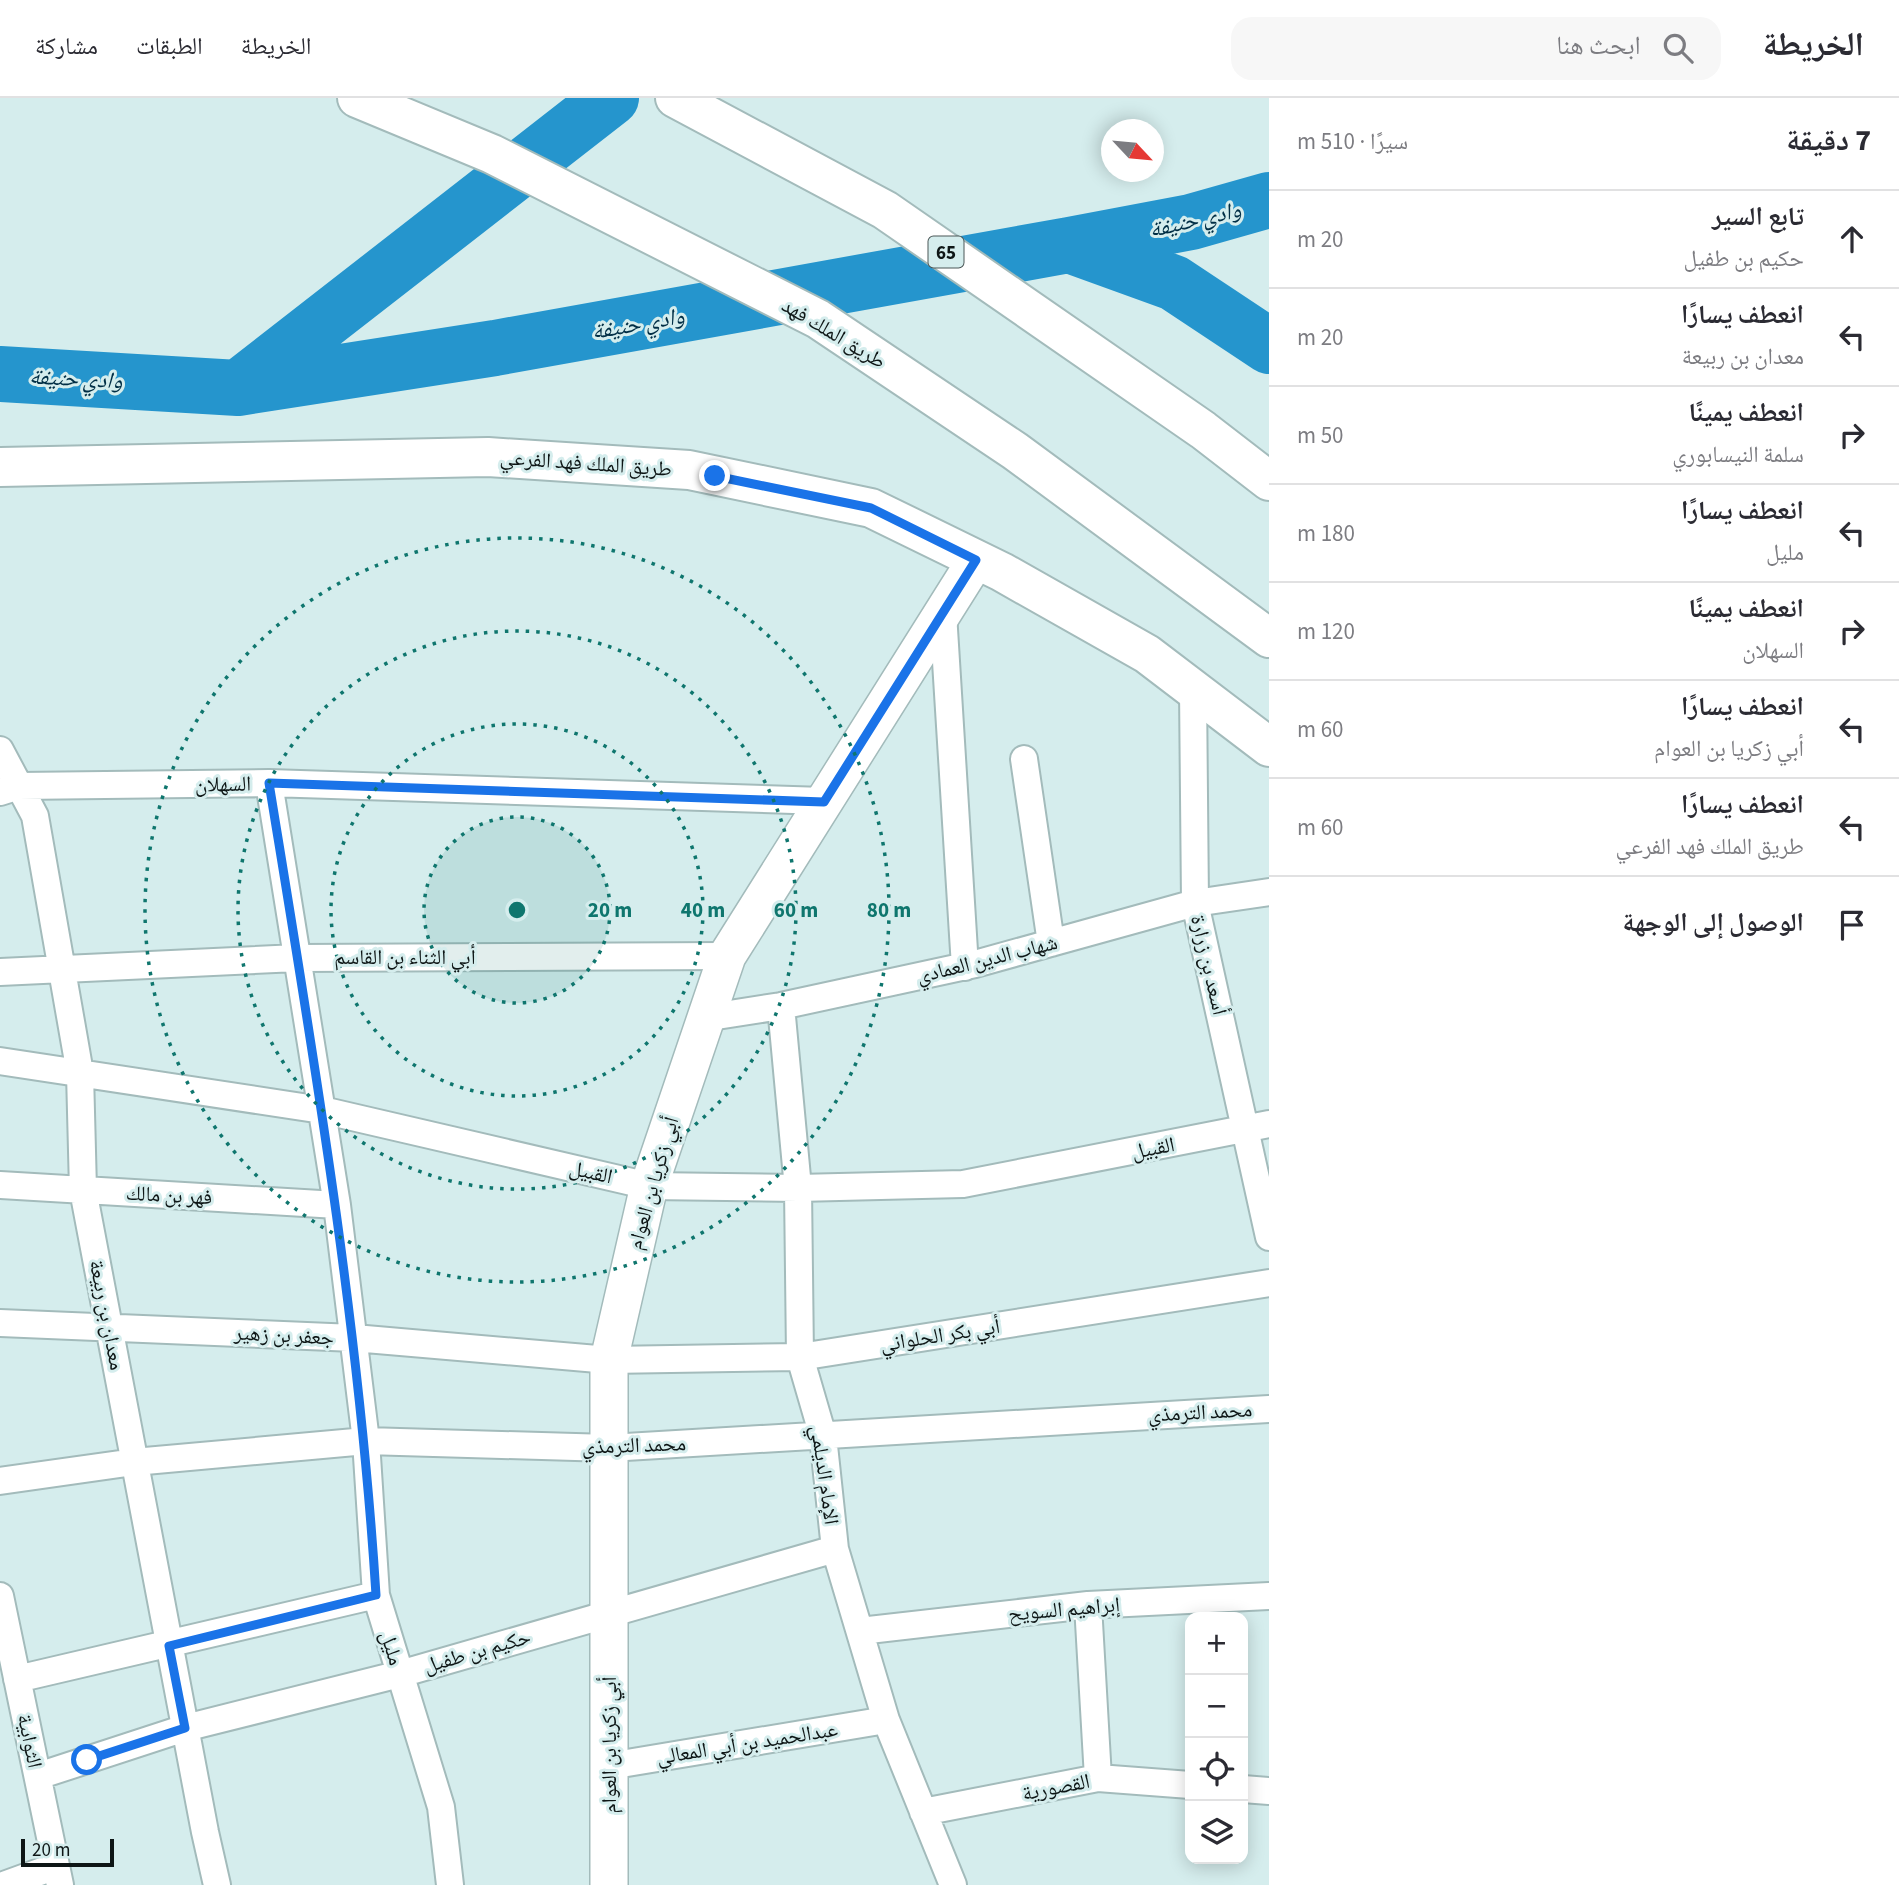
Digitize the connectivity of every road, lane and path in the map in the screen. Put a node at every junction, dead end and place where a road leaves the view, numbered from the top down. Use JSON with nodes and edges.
{"nodes":[{"id":1,"x":357,"y":98,"type":"edge"},
{"id":2,"x":675,"y":98,"type":"edge"},
{"id":3,"x":0,"y":467,"type":"edge"},
{"id":4,"x":1269,"y":481,"type":"edge"},
{"id":5,"x":976,"y":560,"type":"junction"},
{"id":6,"x":943,"y":613,"type":"junction"},
{"id":7,"x":1269,"y":638,"type":"edge"},
{"id":8,"x":1193,"y":689,"type":"junction"},
{"id":9,"x":1269,"y":747,"type":"edge"},
{"id":10,"x":0,"y":750,"type":"edge"},
{"id":11,"x":1024,"y":759,"type":"dead end"},
{"id":12,"x":269,"y":783,"type":"junction"},
{"id":13,"x":10,"y":789,"type":"edge"},
{"id":14,"x":824,"y":802,"type":"junction"},
{"id":15,"x":1269,"y":892,"type":"edge"},
{"id":16,"x":1195,"y":903,"type":"junction"},
{"id":17,"x":1051,"y":943,"type":"junction"},
{"id":18,"x":727,"y":956,"type":"junction"},
{"id":19,"x":297,"y":958,"type":"junction"},
{"id":20,"x":965,"y":967,"type":"junction"},
{"id":21,"x":0,"y":972,"type":"edge"},
{"id":22,"x":63,"y":972,"type":"junction"},
{"id":23,"x":781,"y":1006,"type":"junction"},
{"id":24,"x":704,"y":1018,"type":"junction"},
{"id":25,"x":0,"y":1061,"type":"edge"},
{"id":26,"x":80,"y":1073,"type":"junction"},
{"id":27,"x":322,"y":1110,"type":"junction"},
{"id":28,"x":1258,"y":1127,"type":"edge"},
{"id":29,"x":0,"y":1185,"type":"edge"},
{"id":30,"x":649,"y":1186,"type":"junction"},
{"id":31,"x":799,"y":1188,"type":"junction"},
{"id":32,"x":83,"y":1189,"type":"junction"},
{"id":33,"x":337,"y":1205,"type":"junction"},
{"id":34,"x":1269,"y":1237,"type":"edge"},
{"id":35,"x":1269,"y":1283,"type":"edge"},
{"id":36,"x":0,"y":1323,"type":"edge"},
{"id":37,"x":109,"y":1325,"type":"junction"},
{"id":38,"x":354,"y":1338,"type":"junction"},
{"id":39,"x":800,"y":1357,"type":"junction"},
{"id":40,"x":609,"y":1360,"type":"junction"},
{"id":41,"x":1269,"y":1409,"type":"edge"},
{"id":42,"x":823,"y":1436,"type":"junction"},
{"id":43,"x":366,"y":1441,"type":"junction"},
{"id":44,"x":609,"y":1448,"type":"junction"},
{"id":45,"x":134,"y":1462,"type":"junction"},
{"id":46,"x":0,"y":1481,"type":"edge"},
{"id":47,"x":835,"y":1549,"type":"junction"},
{"id":48,"x":376,"y":1595,"type":"junction"},
{"id":49,"x":0,"y":1596,"type":"edge"},
{"id":50,"x":1269,"y":1596,"type":"edge"},
{"id":51,"x":1088,"y":1605,"type":"junction"},
{"id":52,"x":608,"y":1613,"type":"junction"},
{"id":53,"x":860,"y":1631,"type":"junction"},
{"id":54,"x":169,"y":1646,"type":"junction"},
{"id":55,"x":400,"y":1674,"type":"junction"},
{"id":56,"x":18,"y":1679,"type":"junction"},
{"id":57,"x":886,"y":1720,"type":"junction"},
{"id":58,"x":185,"y":1728,"type":"junction"},
{"id":59,"x":609,"y":1766,"type":"junction"},
{"id":60,"x":38,"y":1776,"type":"junction"},
{"id":61,"x":1098,"y":1778,"type":"junction"},
{"id":62,"x":1185,"y":1785,"type":"edge"},
{"id":63,"x":1248,"y":1789,"type":"edge"},
{"id":64,"x":1269,"y":1791,"type":"edge"},
{"id":65,"x":923,"y":1812,"type":"junction"},
{"id":66,"x":58,"y":1875,"type":"edge"},
{"id":67,"x":4,"y":1885,"type":"edge"},
{"id":68,"x":217,"y":1885,"type":"edge"},
{"id":69,"x":450,"y":1885,"type":"edge"},
{"id":70,"x":609,"y":1885,"type":"edge"},
{"id":71,"x":953,"y":1885,"type":"edge"}],
"edges":[{"from":1,"to":7,"type":"main road","name":"طريق الملك فهد"},
{"from":2,"to":4,"type":"main road","number":"65"},
{"from":3,"to":5,"type":"main road","name":"طريق الملك فهد الفرعي"},
{"from":5,"to":6,"type":"street","name":"أبي زكريا بن العوام"},
{"from":5,"to":8,"type":"main road","name":"طريق الملك فهد الفرعي"},
{"from":6,"to":14,"type":"street","name":"أبي زكريا بن العوام"},
{"from":6,"to":20,"type":"street"},
{"from":8,"to":9,"type":"main road","name":"طريق الملك فهد الفرعي"},
{"from":8,"to":16,"type":"street","name":"أسعد بن زرارة"},
{"from":10,"to":13,"type":"street","name":"معدان بن ربيعة"},
{"from":11,"to":17,"type":"street"},
{"from":12,"to":13,"type":"street","name":"السهلان"},
{"from":12,"to":14,"type":"street","name":"السهلان"},
{"from":12,"to":19,"type":"street","name":"مليل"},
{"from":13,"to":22,"type":"street","name":"معدان بن ربيعة"},
{"from":14,"to":18,"type":"street","name":"أبي زكريا بن العوام"},
{"from":15,"to":16,"type":"street","name":"شهاب الدين العمادي"},
{"from":16,"to":17,"type":"street","name":"شهاب الدين العمادي"},
{"from":16,"to":28,"type":"street","name":"أسعد بن زرارة"},
{"from":17,"to":20,"type":"street","name":"شهاب الدين العمادي"},
{"from":18,"to":19,"type":"street","name":"أبي الثناء بن القاسم"},
{"from":18,"to":24,"type":"street","name":"أبي زكريا بن العوام"},
{"from":19,"to":22,"type":"street","name":"أبي الثناء بن القاسم"},
{"from":19,"to":27,"type":"street","name":"مليل"},
{"from":20,"to":23,"type":"street","name":"شهاب الدين العمادي"},
{"from":21,"to":22,"type":"street","name":"أبي الثناء بن القاسم"},
{"from":22,"to":26,"type":"street","name":"معدان بن ربيعة"},
{"from":23,"to":24,"type":"street","name":"شهاب الدين العمادي"},
{"from":23,"to":31,"type":"street","name":"الإمام الديلمي"},
{"from":24,"to":30,"type":"street","name":"أبي زكريا بن العوام"},
{"from":25,"to":26,"type":"street","name":"القبيل"},
{"from":26,"to":27,"type":"street","name":"القبيل"},
{"from":26,"to":32,"type":"street","name":"معدان بن ربيعة"},
{"from":27,"to":30,"type":"street","name":"القبيل"},
{"from":27,"to":33,"type":"street","name":"مليل"},
{"from":28,"to":31,"type":"street","name":"القبيل"},
{"from":28,"to":34,"type":"street","name":"أسعد بن زرارة"},
{"from":29,"to":32,"type":"street","name":"فهر بن مالك"},
{"from":30,"to":31,"type":"street","name":"القبيل"},
{"from":30,"to":40,"type":"street","name":"أبي زكريا بن العوام"},
{"from":31,"to":39,"type":"street","name":"الإمام الديلمي"},
{"from":32,"to":33,"type":"street","name":"فهر بن مالك"},
{"from":32,"to":37,"type":"street","name":"معدان بن ربيعة"},
{"from":33,"to":38,"type":"street","name":"مليل"},
{"from":35,"to":39,"type":"street","name":"أبي بكر الحلواني"},
{"from":36,"to":37,"type":"street","name":"جعفر بن زهير"},
{"from":37,"to":38,"type":"street","name":"جعفر بن زهير"},
{"from":37,"to":45,"type":"street","name":"معدان بن ربيعة"},
{"from":38,"to":40,"type":"street","name":"جعفر بن زهير"},
{"from":38,"to":43,"type":"street","name":"مليل"},
{"from":39,"to":40,"type":"street","name":"أبي بكر الحلواني"},
{"from":39,"to":42,"type":"street","name":"الإمام الديلمي"},
{"from":40,"to":44,"type":"street","name":"أبي زكريا بن العوام"},
{"from":41,"to":42,"type":"street","name":"محمد الترمذي"},
{"from":42,"to":44,"type":"street","name":"محمد الترمذي"},
{"from":42,"to":47,"type":"street","name":"الإمام الديلمي"},
{"from":43,"to":44,"type":"street","name":"محمد الترمذي"},
{"from":43,"to":45,"type":"street","name":"محمد الترمذي"},
{"from":43,"to":48,"type":"street","name":"مليل"},
{"from":44,"to":52,"type":"street","name":"أبي زكريا بن العوام"},
{"from":45,"to":46,"type":"street","name":"محمد الترمذي"},
{"from":45,"to":54,"type":"street","name":"معدان بن ربيعة"},
{"from":47,"to":52,"type":"street","name":"حكيم بن طفيل"},
{"from":47,"to":53,"type":"street","name":"الإمام الديلمي"},
{"from":48,"to":54,"type":"street"},
{"from":48,"to":55,"type":"street","name":"مليل"},
{"from":49,"to":56,"type":"street","name":"الثوابية"},
{"from":50,"to":51,"type":"street","name":"إبراهيم السويح"},
{"from":51,"to":53,"type":"street","name":"إبراهيم السويح"},
{"from":51,"to":61,"type":"street"},
{"from":52,"to":55,"type":"street","name":"حكيم بن طفيل"},
{"from":52,"to":59,"type":"street","name":"أبي زكريا بن العوام"},
{"from":53,"to":57,"type":"street","name":"الإمام الديلمي"},
{"from":54,"to":56,"type":"street"},
{"from":54,"to":58,"type":"street","name":"معدان بن ربيعة"},
{"from":55,"to":58,"type":"street","name":"حكيم بن طفيل"},
{"from":55,"to":69,"type":"street","name":"مليل"},
{"from":56,"to":60,"type":"street","name":"الثوابية"},
{"from":57,"to":59,"type":"street","name":"عبدالحميد بن أبي المعالي"},
{"from":57,"to":65,"type":"street","name":"الإمام الديلمي"},
{"from":58,"to":60,"type":"street","name":"حكيم بن طفيل"},
{"from":58,"to":68,"type":"street","name":"معدان بن ربيعة"},
{"from":59,"to":70,"type":"street","name":"أبي زكريا بن العوام"},
{"from":60,"to":66,"type":"street","name":"الثوابية"},
{"from":61,"to":62,"type":"street","name":"القصورية"},
{"from":61,"to":65,"type":"street","name":"القصورية"},
{"from":63,"to":64,"type":"street"},
{"from":65,"to":71,"type":"street","name":"الإمام الديلمي"},
{"from":66,"to":67,"type":"street"}]}
